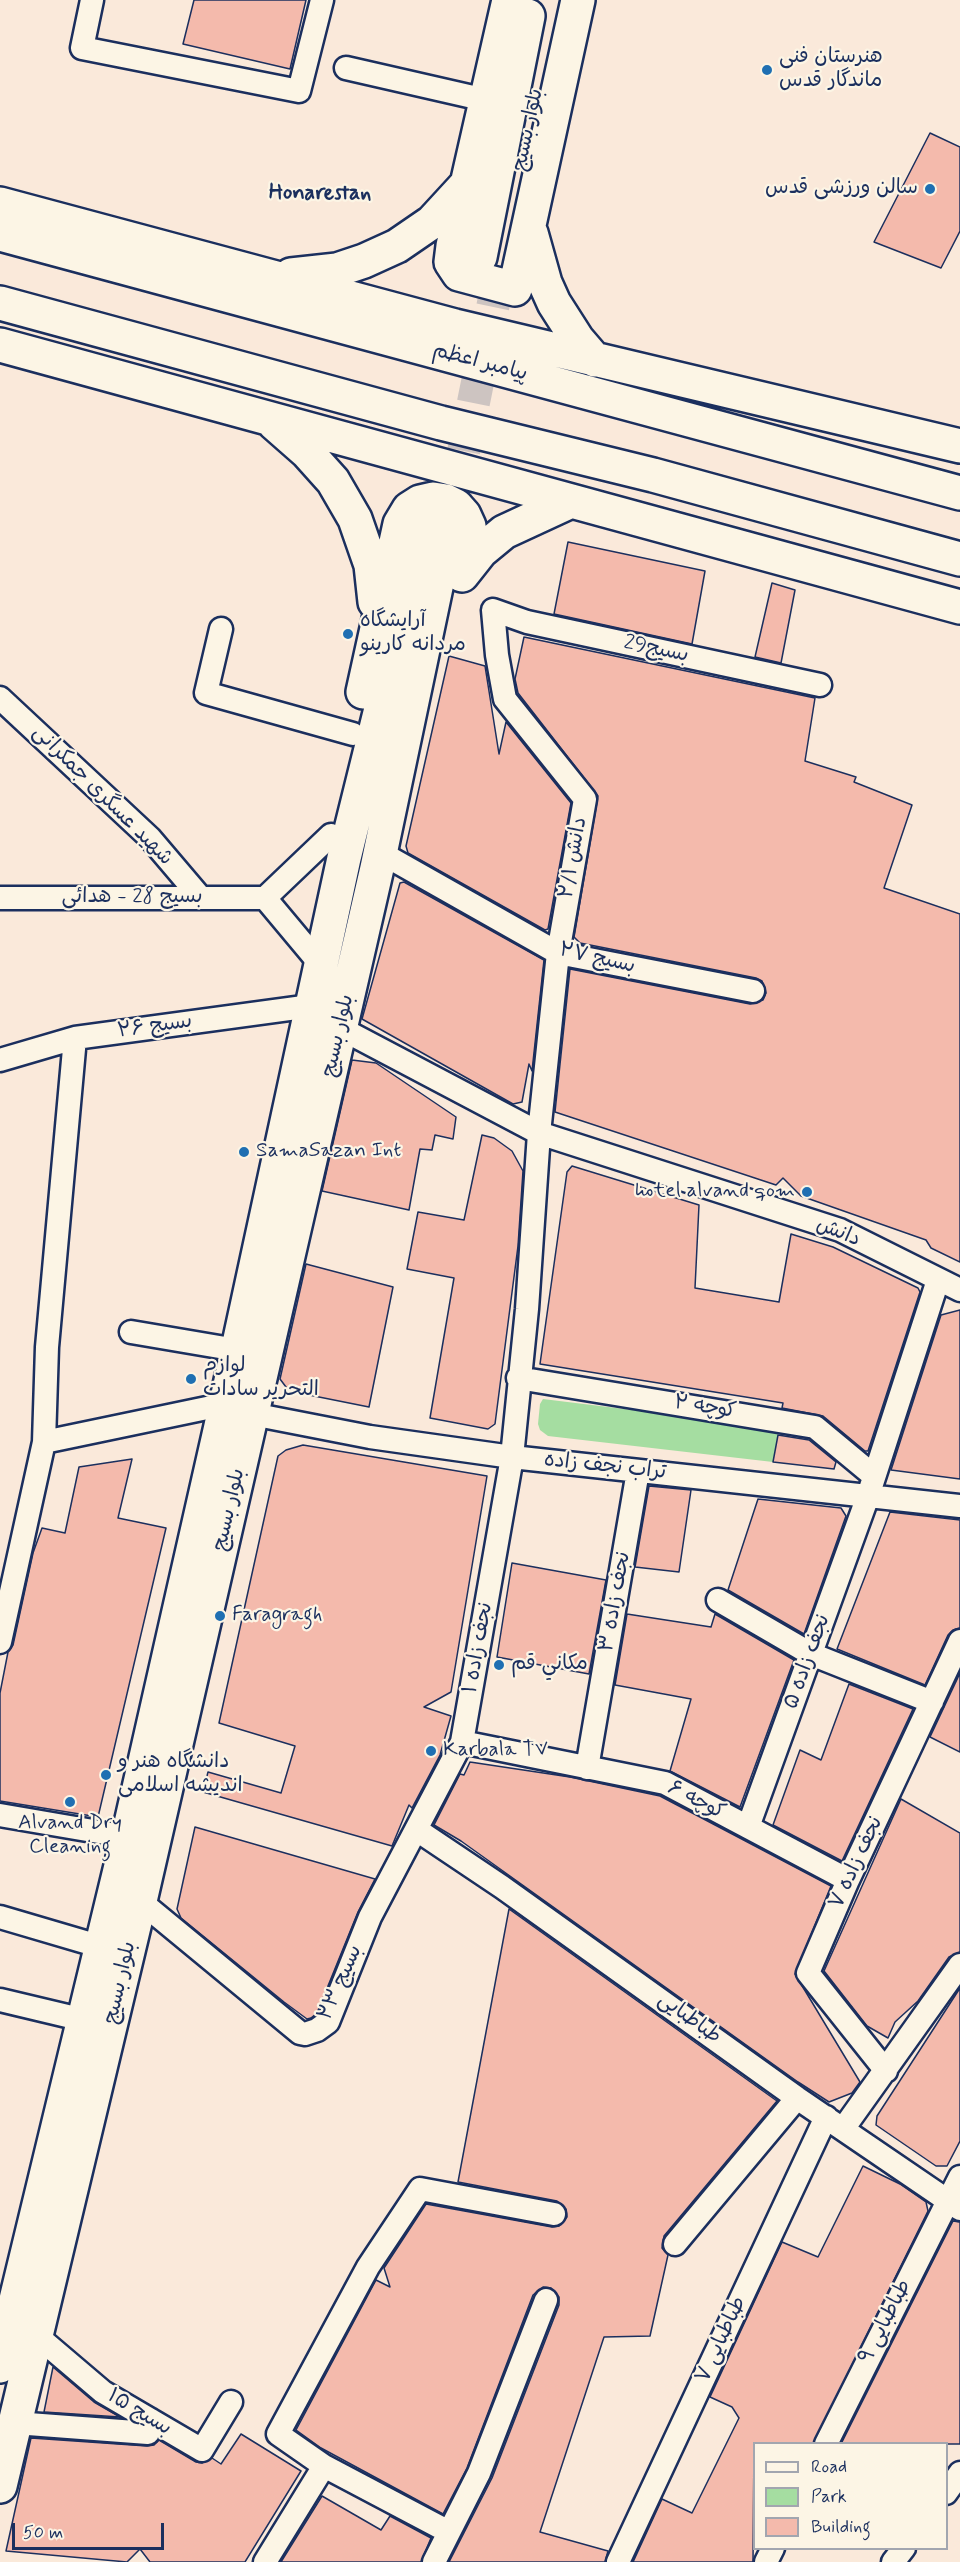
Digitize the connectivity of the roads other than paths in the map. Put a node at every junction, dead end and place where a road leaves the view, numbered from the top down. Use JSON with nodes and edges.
{"nodes":[{"id":1,"x":92,"y":0,"type":"edge"},
{"id":2,"x":322,"y":0,"type":"edge"},
{"id":3,"x":509,"y":0,"type":"edge"},
{"id":4,"x":531,"y":0,"type":"edge"},
{"id":5,"x":557,"y":0,"type":"edge"},
{"id":6,"x":578,"y":0,"type":"edge"},
{"id":7,"x":346,"y":68,"type":"dead end"},
{"id":8,"x":486,"y":100,"type":"junction"},
{"id":9,"x":467,"y":184,"type":"junction"},
{"id":10,"x":0,"y":204,"type":"edge"},
{"id":11,"x":530,"y":229,"type":"junction"},
{"id":12,"x":0,"y":234,"type":"edge"},
{"id":13,"x":272,"y":277,"type":"junction"},
{"id":14,"x":0,"y":303,"type":"edge"},
{"id":15,"x":0,"y":345,"type":"edge"},
{"id":16,"x":503,"y":353,"type":"junction"},
{"id":17,"x":595,"y":360,"type":"junction"},
{"id":18,"x":268,"y":418,"type":"junction"},
{"id":19,"x":960,"y":446,"type":"edge"},
{"id":20,"x":960,"y":493,"type":"edge"},
{"id":21,"x":572,"y":501,"type":"junction"},
{"id":22,"x":960,"y":559,"type":"edge"},
{"id":23,"x":461,"y":576,"type":"junction"},
{"id":24,"x":960,"y":607,"type":"edge"},
{"id":25,"x":493,"y":610,"type":"joint"},
{"id":26,"x":377,"y":625,"type":"junction"},
{"id":27,"x":221,"y":628,"type":"dead end"},
{"id":28,"x":820,"y":685,"type":"dead end"},
{"id":29,"x":0,"y":698,"type":"edge"},
{"id":30,"x":353,"y":734,"type":"junction"},
{"id":31,"x":338,"y":846,"type":"junction"},
{"id":32,"x":383,"y":863,"type":"junction"},
{"id":33,"x":0,"y":898,"type":"edge"},
{"id":34,"x":201,"y":898,"type":"junction"},
{"id":35,"x":265,"y":898,"type":"junction"},
{"id":36,"x":558,"y":953,"type":"junction"},
{"id":37,"x":321,"y":964,"type":"junction"},
{"id":38,"x":753,"y":991,"type":"dead end"},
{"id":39,"x":311,"y":1006,"type":"junction"},
{"id":40,"x":340,"y":1028,"type":"junction"},
{"id":41,"x":75,"y":1038,"type":"junction"},
{"id":42,"x":0,"y":1060,"type":"edge"},
{"id":43,"x":539,"y":1133,"type":"junction"},
{"id":44,"x":938,"y":1280,"type":"junction"},
{"id":45,"x":960,"y":1290,"type":"edge"},
{"id":46,"x":527,"y":1309,"type":"joint"},
{"id":47,"x":131,"y":1332,"type":"dead end"},
{"id":48,"x":237,"y":1350,"type":"junction"},
{"id":49,"x":518,"y":1378,"type":"junction"},
{"id":50,"x":239,"y":1409,"type":"junction"},
{"id":51,"x":44,"y":1442,"type":"junction"},
{"id":52,"x":512,"y":1457,"type":"junction"},
{"id":53,"x":638,"y":1471,"type":"junction"},
{"id":54,"x":871,"y":1486,"type":"junction"},
{"id":55,"x":960,"y":1506,"type":"edge"},
{"id":56,"x":718,"y":1600,"type":"dead end"},
{"id":57,"x":960,"y":1641,"type":"edge"},
{"id":58,"x":0,"y":1642,"type":"edge"},
{"id":59,"x":811,"y":1654,"type":"junction"},
{"id":60,"x":932,"y":1702,"type":"junction"},
{"id":61,"x":462,"y":1742,"type":"junction"},
{"id":62,"x":587,"y":1768,"type":"junction"},
{"id":63,"x":0,"y":1815,"type":"edge"},
{"id":64,"x":748,"y":1827,"type":"junction"},
{"id":65,"x":417,"y":1830,"type":"junction"},
{"id":66,"x":128,"y":1837,"type":"junction"},
{"id":67,"x":848,"y":1880,"type":"junction"},
{"id":68,"x":140,"y":1901,"type":"junction"},
{"id":69,"x":0,"y":1917,"type":"edge"},
{"id":70,"x":102,"y":1947,"type":"junction"},
{"id":71,"x":960,"y":1965,"type":"edge"},
{"id":72,"x":0,"y":2000,"type":"edge"},
{"id":73,"x":84,"y":2020,"type":"junction"},
{"id":74,"x":886,"y":2071,"type":"junction"},
{"id":75,"x":798,"y":2098,"type":"junction"},
{"id":76,"x":834,"y":2123,"type":"junction"},
{"id":77,"x":960,"y":2177,"type":"edge"},
{"id":78,"x":953,"y":2205,"type":"edge"},
{"id":79,"x":554,"y":2214,"type":"dead end"},
{"id":80,"x":47,"y":2231,"type":"junction"},
{"id":81,"x":675,"y":2244,"type":"dead end"},
{"id":82,"x":37,"y":2271,"type":"junction"},
{"id":83,"x":546,"y":2300,"type":"dead end"},
{"id":84,"x":36,"y":2335,"type":"junction"},
{"id":85,"x":0,"y":2366,"type":"edge"},
{"id":86,"x":231,"y":2402,"type":"dead end"},
{"id":87,"x":151,"y":2420,"type":"junction"},
{"id":88,"x":15,"y":2423,"type":"junction"},
{"id":89,"x":827,"y":2442,"type":"edge"},
{"id":90,"x":324,"y":2466,"type":"junction"},
{"id":91,"x":960,"y":2474,"type":"edge"},
{"id":92,"x":0,"y":2486,"type":"edge"},
{"id":93,"x":948,"y":2490,"type":"edge"},
{"id":94,"x":450,"y":2532,"type":"junction"},
{"id":95,"x":902,"y":2550,"type":"edge"},
{"id":96,"x":265,"y":2562,"type":"edge"},
{"id":97,"x":434,"y":2562,"type":"edge"},
{"id":98,"x":618,"y":2562,"type":"edge"},
{"id":99,"x":893,"y":2562,"type":"edge"}],
"edges":[{"from":1,"to":2,"type":"street"},
{"from":3,"to":8,"type":"main road"},
{"from":4,"to":5,"type":"main road","name":"بلوار بسیج"},
{"from":6,"to":11,"type":"main road"},
{"from":7,"to":8,"type":"street"},
{"from":8,"to":9,"type":"main road"},
{"from":9,"to":11,"type":"main road"},
{"from":9,"to":13,"type":"main road"},
{"from":10,"to":13,"type":"main road"},
{"from":11,"to":17,"type":"main road"},
{"from":12,"to":16,"type":"main road","name":"پیامبر اعظم"},
{"from":13,"to":16,"type":"main road"},
{"from":14,"to":22,"type":"main road"},
{"from":15,"to":18,"type":"main road"},
{"from":16,"to":17,"type":"main road"},
{"from":16,"to":20,"type":"main road","name":"پیامبر اعظم"},
{"from":17,"to":19,"type":"main road"},
{"from":18,"to":21,"type":"main road"},
{"from":18,"to":26,"type":"main road"},
{"from":21,"to":23,"type":"main road"},
{"from":21,"to":24,"type":"main road"},
{"from":23,"to":26,"type":"main road"},
{"from":23,"to":32,"type":"main road"},
{"from":25,"to":28,"type":"street","name":"بسیج29"},
{"from":25,"to":36,"type":"street","name":"دانش ۲/۱"},
{"from":26,"to":30,"type":"main road"},
{"from":27,"to":30,"type":"street"},
{"from":29,"to":34,"type":"street","name":"شهید عسگری جمکرانی"},
{"from":30,"to":31,"type":"main road"},
{"from":31,"to":32,"type":"main road","name":"بلوار بسیج"},
{"from":31,"to":35,"type":"street"},
{"from":31,"to":37,"type":"main road","name":"بلوار بسیج"},
{"from":32,"to":36,"type":"street","name":"بسیج ۲۷"},
{"from":32,"to":40,"type":"main road","name":"بلوار بسیج"},
{"from":33,"to":34,"type":"street","name":"بسیج 28 - هدائی"},
{"from":34,"to":35,"type":"street","name":"بسیج 28 - هدائی"},
{"from":35,"to":37,"type":"street"},
{"from":36,"to":38,"type":"street","name":"بسیج ۲۷"},
{"from":36,"to":43,"type":"street","name":"دانش ۲/۱"},
{"from":37,"to":39,"type":"main road","name":"بلوار بسیج"},
{"from":39,"to":41,"type":"street","name":"بسیج ۲۶"},
{"from":39,"to":48,"type":"main road","name":"بلوار بسیج"},
{"from":40,"to":43,"type":"street","name":"دانش"},
{"from":40,"to":50,"type":"main road","name":"بلوار بسیج"},
{"from":41,"to":42,"type":"street","name":"بسیج ۲۶"},
{"from":41,"to":51,"type":"street"},
{"from":43,"to":44,"type":"street","name":"دانش"},
{"from":43,"to":46,"type":"street","name":"دانش ۲/۱"},
{"from":44,"to":45,"type":"street","name":"دانش"},
{"from":44,"to":54,"type":"street","name":"نجف زاده ۵"},
{"from":46,"to":49,"type":"street","name":"نجف زاده ۱"},
{"from":47,"to":48,"type":"street"},
{"from":48,"to":50,"type":"main road","name":"بلوار بسیج"},
{"from":49,"to":52,"type":"street","name":"نجف زاده ۱"},
{"from":49,"to":54,"type":"street","name":"کوچه ۲"},
{"from":50,"to":51,"type":"street"},
{"from":50,"to":52,"type":"street","name":"تراب نجف زاده"},
{"from":50,"to":66,"type":"main road","name":"بلوار بسیج"},
{"from":50,"to":68,"type":"main road","name":"بلوار بسیج"},
{"from":51,"to":58,"type":"street"},
{"from":52,"to":53,"type":"street","name":"تراب نجف زاده"},
{"from":52,"to":61,"type":"street","name":"نجف زاده ۱"},
{"from":53,"to":54,"type":"street","name":"تراب نجف زاده"},
{"from":53,"to":62,"type":"street","name":"نجف زاده ۳"},
{"from":54,"to":55,"type":"street","name":"تراب نجف زاده"},
{"from":54,"to":59,"type":"street","name":"نجف زاده ۵"},
{"from":56,"to":59,"type":"street"},
{"from":57,"to":60,"type":"street","name":"نجف زاده ۷"},
{"from":59,"to":60,"type":"street"},
{"from":59,"to":64,"type":"street","name":"نجف زاده ۵"},
{"from":60,"to":67,"type":"street","name":"نجف زاده ۷"},
{"from":61,"to":62,"type":"street","name":"کوچه ۶"},
{"from":61,"to":65,"type":"street","name":"نجف زاده ۱"},
{"from":62,"to":64,"type":"street","name":"کوچه ۶"},
{"from":63,"to":66,"type":"street"},
{"from":64,"to":67,"type":"street","name":"کوچه ۶"},
{"from":65,"to":68,"type":"street","name":"بسیج ۲۳"},
{"from":65,"to":75,"type":"street","name":"طباطبایی"},
{"from":66,"to":70,"type":"main road","name":"بلوار بسیج"},
{"from":67,"to":74,"type":"street","name":"نجف زاده ۷"},
{"from":68,"to":80,"type":"main road","name":"بلوار بسیج"},
{"from":69,"to":70,"type":"street"},
{"from":70,"to":73,"type":"main road","name":"بلوار بسیج"},
{"from":71,"to":74,"type":"street","name":"طباطبایی ۷"},
{"from":72,"to":73,"type":"street"},
{"from":73,"to":80,"type":"main road","name":"بلوار بسیج"},
{"from":74,"to":76,"type":"street","name":"طباطبایی ۷"},
{"from":75,"to":76,"type":"street","name":"طباطبایی"},
{"from":75,"to":81,"type":"street"},
{"from":76,"to":78,"type":"street","name":"طباطبایی"},
{"from":76,"to":98,"type":"street","name":"طباطبایی ۷"},
{"from":77,"to":78,"type":"street","name":"طباطبایی ۹"},
{"from":78,"to":89,"type":"street","name":"طباطبایی ۹"},
{"from":79,"to":90,"type":"street"},
{"from":80,"to":82,"type":"main road","name":"بلوار بسیج"},
{"from":82,"to":84,"type":"main road","name":"بلوار بسیج"},
{"from":82,"to":85,"type":"main road","name":"بلوار بسیج"},
{"from":83,"to":94,"type":"street"},
{"from":84,"to":87,"type":"street","name":"بسیج ۱۵"},
{"from":84,"to":88,"type":"main road","name":"بلوار بسیج"},
{"from":86,"to":87,"type":"street","name":"بسیج ۱۵"},
{"from":87,"to":88,"type":"street"},
{"from":88,"to":92,"type":"main road","name":"بلوار بسیج"},
{"from":90,"to":94,"type":"street"},
{"from":90,"to":96,"type":"street"},
{"from":91,"to":93,"type":"street"},
{"from":94,"to":97,"type":"street"},
{"from":95,"to":99,"type":"street"}]}
